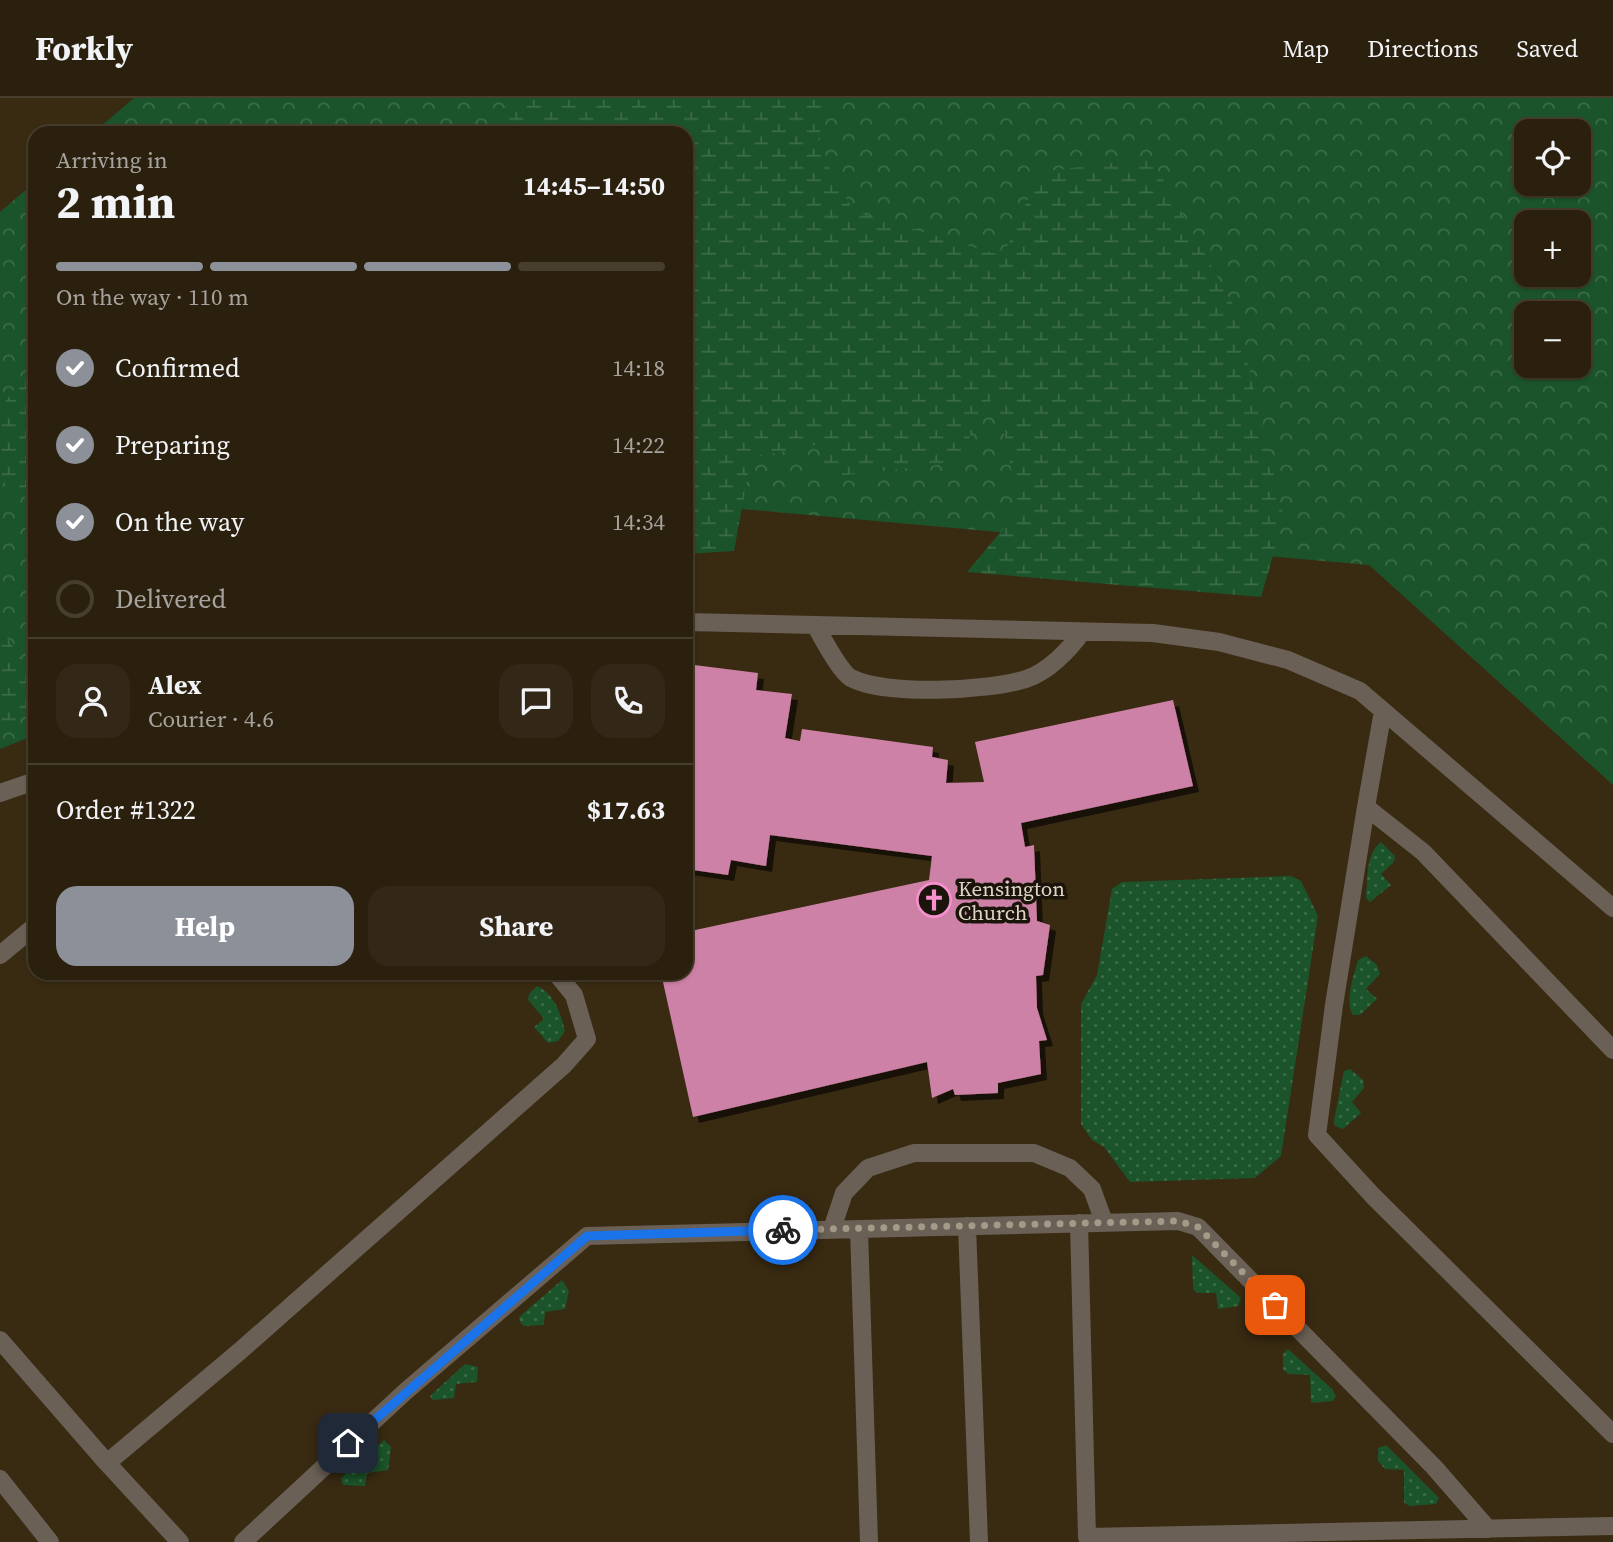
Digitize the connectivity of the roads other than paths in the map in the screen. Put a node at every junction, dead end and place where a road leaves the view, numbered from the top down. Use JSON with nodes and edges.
{"nodes":[{"id":1,"x":693,"y":622,"type":"edge"},
{"id":2,"x":814,"y":625,"type":"junction"},
{"id":3,"x":1082,"y":632,"type":"junction"},
{"id":4,"x":1383,"y":711,"type":"junction"},
{"id":5,"x":28,"y":783,"type":"edge"},
{"id":6,"x":0,"y":793,"type":"edge"},
{"id":7,"x":1366,"y":807,"type":"junction"},
{"id":8,"x":1613,"y":908,"type":"edge"},
{"id":9,"x":28,"y":932,"type":"edge"},
{"id":10,"x":0,"y":955,"type":"edge"},
{"id":11,"x":561,"y":980,"type":"edge"},
{"id":12,"x":1613,"y":1050,"type":"edge"},
{"id":13,"x":1104,"y":1222,"type":"junction"},
{"id":14,"x":1079,"y":1223,"type":"junction"},
{"id":15,"x":967,"y":1226,"type":"junction"},
{"id":16,"x":832,"y":1229,"type":"junction"},
{"id":17,"x":859,"y":1229,"type":"junction"},
{"id":18,"x":0,"y":1340,"type":"edge"},
{"id":19,"x":1613,"y":1434,"type":"edge"},
{"id":20,"x":107,"y":1463,"type":"junction"},
{"id":21,"x":0,"y":1479,"type":"edge"},
{"id":22,"x":1613,"y":1526,"type":"edge"},
{"id":23,"x":1488,"y":1529,"type":"junction"},
{"id":24,"x":50,"y":1542,"type":"edge"},
{"id":25,"x":180,"y":1542,"type":"edge"},
{"id":26,"x":243,"y":1542,"type":"edge"},
{"id":27,"x":869,"y":1542,"type":"edge"},
{"id":28,"x":979,"y":1542,"type":"edge"}],
"edges":[{"from":1,"to":2,"type":"lane"},
{"from":2,"to":3,"type":"lane"},
{"from":2,"to":3,"type":"lane"},
{"from":3,"to":4,"type":"lane"},
{"from":4,"to":7,"type":"lane"},
{"from":4,"to":8,"type":"lane"},
{"from":5,"to":6,"type":"lane"},
{"from":7,"to":12,"type":"lane"},
{"from":7,"to":19,"type":"lane"},
{"from":9,"to":10,"type":"lane"},
{"from":11,"to":20,"type":"lane"},
{"from":13,"to":14,"type":"lane"},
{"from":13,"to":16,"type":"lane"},
{"from":13,"to":23,"type":"lane"},
{"from":14,"to":15,"type":"lane"},
{"from":14,"to":23,"type":"lane"},
{"from":15,"to":17,"type":"lane"},
{"from":15,"to":28,"type":"lane"},
{"from":16,"to":17,"type":"lane"},
{"from":16,"to":26,"type":"lane"},
{"from":17,"to":27,"type":"lane"},
{"from":18,"to":20,"type":"lane"},
{"from":20,"to":25,"type":"lane"},
{"from":21,"to":24,"type":"lane"},
{"from":22,"to":23,"type":"lane"}]}
